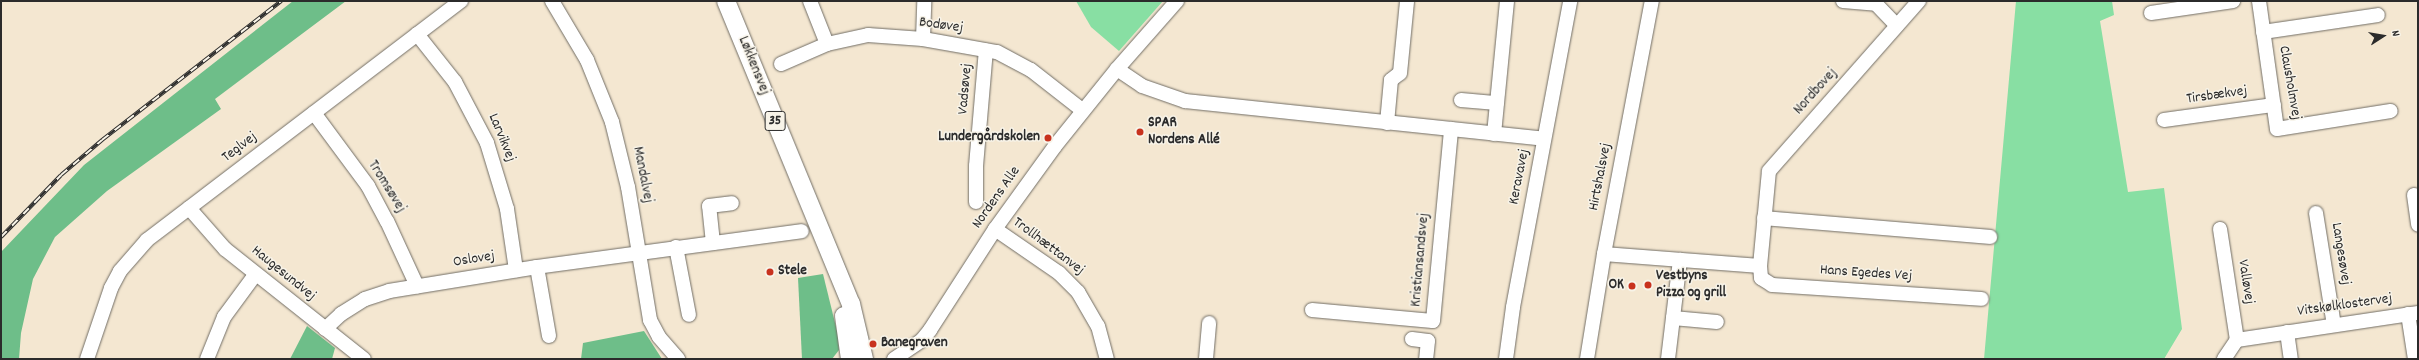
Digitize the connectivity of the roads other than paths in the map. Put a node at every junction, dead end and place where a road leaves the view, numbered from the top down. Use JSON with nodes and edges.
{"nodes":[{"id":1,"x":461,"y":1,"type":"edge"},
{"id":2,"x":552,"y":1,"type":"edge"},
{"id":3,"x":726,"y":1,"type":"edge"},
{"id":4,"x":810,"y":1,"type":"edge"},
{"id":5,"x":924,"y":1,"type":"edge"},
{"id":6,"x":1177,"y":1,"type":"edge"},
{"id":7,"x":1407,"y":1,"type":"edge"},
{"id":8,"x":1507,"y":1,"type":"edge"},
{"id":9,"x":1570,"y":1,"type":"edge"},
{"id":10,"x":1652,"y":1,"type":"edge"},
{"id":11,"x":1843,"y":1,"type":"edge"},
{"id":12,"x":1919,"y":1,"type":"edge"},
{"id":13,"x":2234,"y":1,"type":"edge"},
{"id":14,"x":2259,"y":1,"type":"edge"},
{"id":15,"x":2151,"y":13,"type":"dead end"},
{"id":16,"x":2378,"y":15,"type":"dead end"},
{"id":17,"x":1897,"y":26,"type":"junction"},
{"id":18,"x":2263,"y":32,"type":"junction"},
{"id":19,"x":417,"y":34,"type":"junction"},
{"id":20,"x":923,"y":39,"type":"junction"},
{"id":21,"x":827,"y":44,"type":"junction"},
{"id":22,"x":986,"y":50,"type":"junction"},
{"id":23,"x":781,"y":64,"type":"dead end"},
{"id":24,"x":1117,"y":69,"type":"junction"},
{"id":25,"x":1461,"y":100,"type":"dead end"},
{"id":26,"x":1497,"y":103,"type":"junction"},
{"id":27,"x":2274,"y":105,"type":"junction"},
{"id":28,"x":1082,"y":110,"type":"junction"},
{"id":29,"x":2391,"y":111,"type":"dead end"},
{"id":30,"x":314,"y":113,"type":"junction"},
{"id":31,"x":2164,"y":120,"type":"dead end"},
{"id":32,"x":1387,"y":123,"type":"junction"},
{"id":33,"x":1451,"y":129,"type":"junction"},
{"id":34,"x":1494,"y":134,"type":"junction"},
{"id":35,"x":1544,"y":139,"type":"junction"},
{"id":36,"x":2414,"y":195,"type":"dead end"},
{"id":37,"x":976,"y":202,"type":"dead end"},
{"id":38,"x":732,"y":203,"type":"dead end"},
{"id":39,"x":189,"y":208,"type":"junction"},
{"id":40,"x":2316,"y":213,"type":"dead end"},
{"id":41,"x":1764,"y":218,"type":"junction"},
{"id":42,"x":2418,"y":225,"type":"edge"},
{"id":43,"x":995,"y":229,"type":"junction"},
{"id":44,"x":2220,"y":229,"type":"dead end"},
{"id":45,"x":802,"y":231,"type":"dead end"},
{"id":46,"x":1990,"y":237,"type":"dead end"},
{"id":47,"x":824,"y":242,"type":"junction"},
{"id":48,"x":713,"y":243,"type":"junction"},
{"id":49,"x":676,"y":247,"type":"junction"},
{"id":50,"x":638,"y":252,"type":"junction"},
{"id":51,"x":1604,"y":254,"type":"junction"},
{"id":52,"x":1680,"y":260,"type":"junction"},
{"id":53,"x":1760,"y":266,"type":"junction"},
{"id":54,"x":537,"y":267,"type":"junction"},
{"id":55,"x":516,"y":270,"type":"junction"},
{"id":56,"x":255,"y":275,"type":"junction"},
{"id":57,"x":417,"y":286,"type":"junction"},
{"id":58,"x":1982,"y":299,"type":"dead end"},
{"id":59,"x":1312,"y":310,"type":"dead end"},
{"id":60,"x":2413,"y":313,"type":"edge"},
{"id":61,"x":689,"y":315,"type":"dead end"},
{"id":62,"x":1673,"y":318,"type":"junction"},
{"id":63,"x":1717,"y":322,"type":"dead end"},
{"id":64,"x":1209,"y":323,"type":"dead end"},
{"id":65,"x":2334,"y":325,"type":"junction"},
{"id":66,"x":325,"y":329,"type":"junction"},
{"id":67,"x":2287,"y":332,"type":"junction"},
{"id":68,"x":548,"y":336,"type":"dead end"},
{"id":69,"x":1412,"y":339,"type":"dead end"},
{"id":70,"x":2237,"y":340,"type":"junction"},
{"id":71,"x":87,"y":359,"type":"edge"},
{"id":72,"x":208,"y":359,"type":"edge"},
{"id":73,"x":364,"y":359,"type":"edge"},
{"id":74,"x":678,"y":359,"type":"edge"},
{"id":75,"x":850,"y":359,"type":"edge"},
{"id":76,"x":864,"y":359,"type":"edge"},
{"id":77,"x":894,"y":359,"type":"edge"},
{"id":78,"x":1107,"y":359,"type":"edge"},
{"id":79,"x":1206,"y":359,"type":"edge"},
{"id":80,"x":1426,"y":359,"type":"edge"},
{"id":81,"x":1506,"y":359,"type":"edge"},
{"id":82,"x":1587,"y":359,"type":"edge"},
{"id":83,"x":1668,"y":359,"type":"edge"},
{"id":84,"x":2224,"y":359,"type":"edge"},
{"id":85,"x":2291,"y":359,"type":"edge"},
{"id":86,"x":2415,"y":359,"type":"edge"}],
"edges":[{"from":1,"to":19,"type":"street","name":"Teglvej"},
{"from":2,"to":50,"type":"street","name":"Mandalvej"},
{"from":3,"to":47,"type":"main road","name":"Løkkensvej","number":"35"},
{"from":4,"to":21,"type":"street"},
{"from":5,"to":20,"type":"street"},
{"from":6,"to":24,"type":"street","name":"Nordens Alle"},
{"from":7,"to":32,"type":"street"},
{"from":8,"to":26,"type":"street"},
{"from":9,"to":35,"type":"street","name":"Keravavej"},
{"from":10,"to":51,"type":"street","name":"Hirtshalsvej"},
{"from":11,"to":17,"type":"street"},
{"from":12,"to":17,"type":"street","name":"Nordbovej"},
{"from":13,"to":15,"type":"street"},
{"from":14,"to":18,"type":"street","name":"Clausholmvej"},
{"from":16,"to":18,"type":"street"},
{"from":17,"to":41,"type":"street","name":"Nordbovej"},
{"from":18,"to":27,"type":"street","name":"Clausholmvej"},
{"from":19,"to":30,"type":"street","name":"Teglvej"},
{"from":19,"to":55,"type":"street","name":"Larvikvej"},
{"from":20,"to":21,"type":"street","name":"Bodøvej"},
{"from":20,"to":22,"type":"street","name":"Bodøvej"},
{"from":21,"to":23,"type":"street","name":"Bodøvej"},
{"from":22,"to":28,"type":"street","name":"Bodøvej"},
{"from":22,"to":37,"type":"street","name":"Vadsøvej"},
{"from":24,"to":28,"type":"street","name":"Nordens Alle"},
{"from":24,"to":32,"type":"street"},
{"from":25,"to":26,"type":"street"},
{"from":26,"to":34,"type":"street"},
{"from":27,"to":29,"type":"street","name":"Clausholmvej"},
{"from":27,"to":31,"type":"street","name":"Tirsbækvej"},
{"from":28,"to":43,"type":"street","name":"Nordens Alle"},
{"from":30,"to":39,"type":"street","name":"Teglvej"},
{"from":30,"to":57,"type":"street","name":"Tromsøvej"},
{"from":32,"to":33,"type":"street"},
{"from":33,"to":34,"type":"street"},
{"from":33,"to":59,"type":"street","name":"Kristiansandsvej"},
{"from":34,"to":35,"type":"street"},
{"from":35,"to":81,"type":"street","name":"Keravavej"},
{"from":36,"to":42,"type":"street"},
{"from":38,"to":48,"type":"street"},
{"from":39,"to":56,"type":"street","name":"Haugesundvej"},
{"from":39,"to":71,"type":"street","name":"Teglvej"},
{"from":40,"to":65,"type":"street","name":"Langesøvej"},
{"from":41,"to":46,"type":"street"},
{"from":41,"to":53,"type":"street","name":"Nordbovej"},
{"from":43,"to":77,"type":"street","name":"Nordens Alle"},
{"from":43,"to":78,"type":"street","name":"Trollhættanvej"},
{"from":44,"to":70,"type":"street","name":"Valløvej"},
{"from":45,"to":48,"type":"street","name":"Oslovej"},
{"from":47,"to":75,"type":"main road","name":"Løkkensvej","number":"35"},
{"from":47,"to":76,"type":"main road","name":"Løkkensvej","number":"35"},
{"from":48,"to":49,"type":"street","name":"Oslovej"},
{"from":49,"to":50,"type":"street","name":"Oslovej"},
{"from":49,"to":61,"type":"street"},
{"from":50,"to":54,"type":"street","name":"Oslovej"},
{"from":50,"to":74,"type":"street","name":"Mandalvej"},
{"from":51,"to":52,"type":"street"},
{"from":51,"to":82,"type":"street","name":"Hirtshalsvej"},
{"from":52,"to":53,"type":"street"},
{"from":52,"to":62,"type":"street"},
{"from":53,"to":58,"type":"street","name":"Hans Egedes Vej"},
{"from":54,"to":55,"type":"street","name":"Oslovej"},
{"from":54,"to":68,"type":"street"},
{"from":55,"to":57,"type":"street","name":"Oslovej"},
{"from":56,"to":66,"type":"street","name":"Haugesundvej"},
{"from":56,"to":72,"type":"street"},
{"from":57,"to":66,"type":"street","name":"Oslovej"},
{"from":60,"to":65,"type":"street","name":"Vitskølklostervej"},
{"from":60,"to":86,"type":"street","name":"Vitskølklostervej"},
{"from":62,"to":63,"type":"street"},
{"from":62,"to":83,"type":"street"},
{"from":64,"to":79,"type":"street"},
{"from":65,"to":67,"type":"street","name":"Vitskølklostervej"},
{"from":66,"to":73,"type":"street","name":"Haugesundvej"},
{"from":67,"to":70,"type":"street","name":"Vitskølklostervej"},
{"from":67,"to":85,"type":"street","name":"Vitskølklostervej"},
{"from":69,"to":80,"type":"street"},
{"from":70,"to":84,"type":"street"}]}
